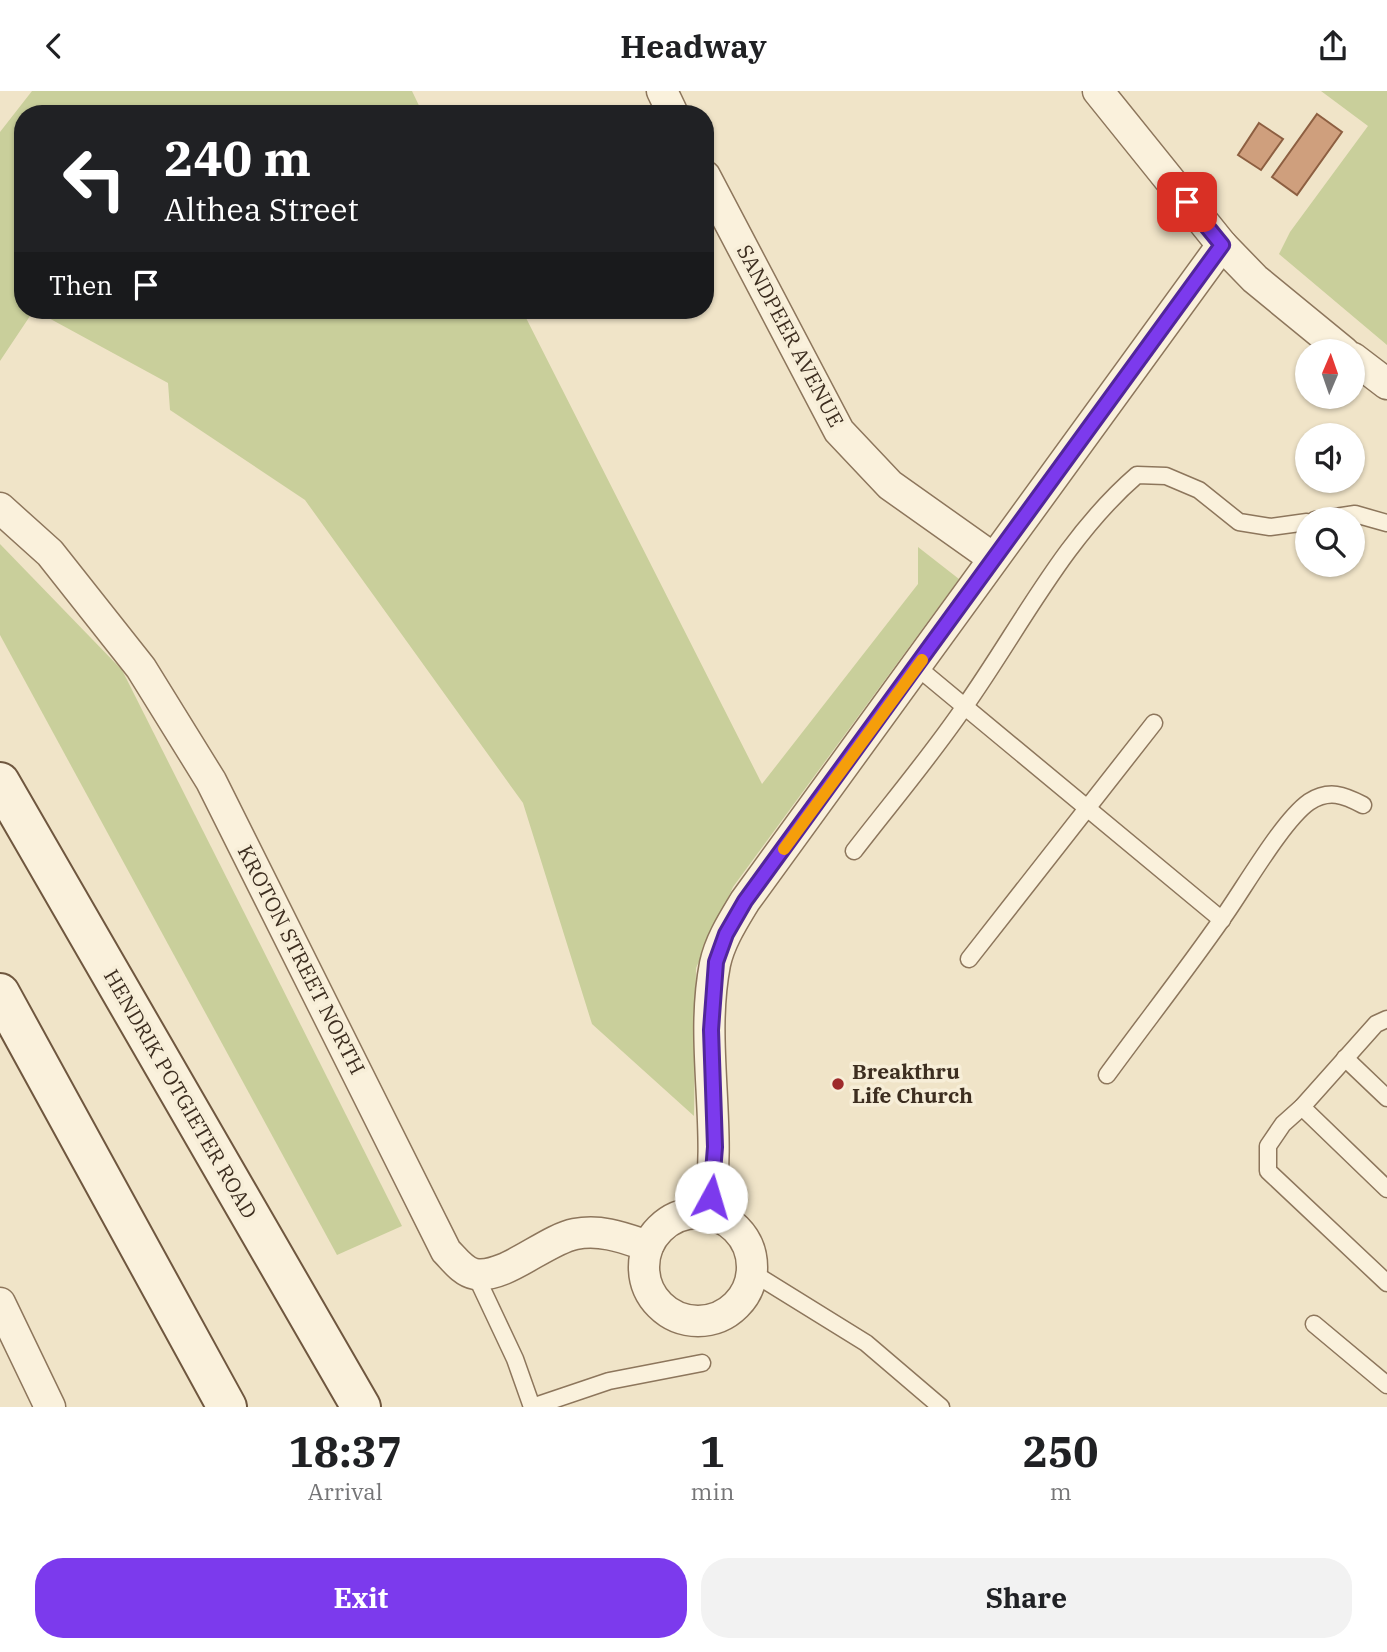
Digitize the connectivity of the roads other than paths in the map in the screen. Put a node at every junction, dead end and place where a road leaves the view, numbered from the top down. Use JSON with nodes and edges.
{"nodes":[{"id":1,"x":1098,"y":91,"type":"edge"},
{"id":2,"x":714,"y":193,"type":"edge"},
{"id":3,"x":1222,"y":245,"type":"junction"},
{"id":4,"x":1328,"y":339,"type":"edge"},
{"id":5,"x":1365,"y":367,"type":"edge"},
{"id":6,"x":1387,"y":384,"type":"edge"},
{"id":7,"x":0,"y":508,"type":"edge"},
{"id":8,"x":1365,"y":517,"type":"edge"},
{"id":9,"x":1295,"y":523,"type":"edge"},
{"id":10,"x":1387,"y":523,"type":"edge"},
{"id":11,"x":993,"y":558,"type":"junction"},
{"id":12,"x":916,"y":667,"type":"junction"},
{"id":13,"x":965,"y":707,"type":"junction"},
{"id":14,"x":1154,"y":723,"type":"dead end"},
{"id":15,"x":0,"y":782,"type":"edge"},
{"id":16,"x":1363,"y":805,"type":"dead end"},
{"id":17,"x":1087,"y":809,"type":"junction"},
{"id":18,"x":854,"y":851,"type":"dead end"},
{"id":19,"x":1222,"y":920,"type":"junction"},
{"id":20,"x":970,"y":959,"type":"dead end"},
{"id":21,"x":0,"y":993,"type":"edge"},
{"id":22,"x":1387,"y":1019,"type":"edge"},
{"id":23,"x":0,"y":1044,"type":"edge"},
{"id":24,"x":1345,"y":1058,"type":"junction"},
{"id":25,"x":1107,"y":1075,"type":"dead end"},
{"id":26,"x":1387,"y":1098,"type":"edge"},
{"id":27,"x":1302,"y":1107,"type":"junction"},
{"id":28,"x":1387,"y":1189,"type":"edge"},
{"id":29,"x":708,"y":1214,"type":"junction"},
{"id":30,"x":134,"y":1237,"type":"junction"},
{"id":31,"x":649,"y":1247,"type":"junction"},
{"id":32,"x":753,"y":1273,"type":"junction"},
{"id":33,"x":475,"y":1274,"type":"junction"},
{"id":34,"x":1387,"y":1283,"type":"edge"},
{"id":35,"x":0,"y":1303,"type":"edge"},
{"id":36,"x":1314,"y":1324,"type":"dead end"},
{"id":37,"x":702,"y":1363,"type":"dead end"},
{"id":38,"x":1387,"y":1385,"type":"edge"},
{"id":39,"x":50,"y":1407,"type":"edge"},
{"id":40,"x":227,"y":1407,"type":"edge"},
{"id":41,"x":361,"y":1407,"type":"edge"},
{"id":42,"x":532,"y":1407,"type":"edge"},
{"id":43,"x":941,"y":1407,"type":"edge"}],
"edges":[{"from":1,"to":3,"type":"street"},
{"from":2,"to":11,"type":"street","name":"SANDPEER AVENUE"},
{"from":3,"to":4,"type":"street"},
{"from":3,"to":11,"type":"street"},
{"from":5,"to":6,"type":"street"},
{"from":7,"to":33,"type":"street","name":"KROTON STREET NORTH"},
{"from":8,"to":10,"type":"lane"},
{"from":9,"to":13,"type":"lane"},
{"from":11,"to":12,"type":"street"},
{"from":12,"to":13,"type":"lane"},
{"from":12,"to":29,"type":"street"},
{"from":13,"to":17,"type":"lane"},
{"from":13,"to":18,"type":"lane"},
{"from":14,"to":17,"type":"lane"},
{"from":15,"to":41,"type":"main road","name":"HENDRIK POTGIETER ROAD"},
{"from":16,"to":19,"type":"lane"},
{"from":17,"to":19,"type":"lane"},
{"from":17,"to":20,"type":"lane"},
{"from":19,"to":25,"type":"lane"},
{"from":21,"to":30,"type":"main road"},
{"from":22,"to":24,"type":"lane"},
{"from":23,"to":30,"type":"main road"},
{"from":24,"to":26,"type":"lane"},
{"from":24,"to":27,"type":"lane"},
{"from":27,"to":28,"type":"lane"},
{"from":27,"to":34,"type":"lane"},
{"from":29,"to":31,"type":"street"},
{"from":29,"to":32,"type":"street"},
{"from":30,"to":40,"type":"main road"},
{"from":31,"to":32,"type":"street"},
{"from":31,"to":33,"type":"street"},
{"from":32,"to":43,"type":"lane"},
{"from":33,"to":42,"type":"lane"},
{"from":35,"to":39,"type":"street"},
{"from":36,"to":38,"type":"lane"},
{"from":37,"to":42,"type":"lane"}]}
